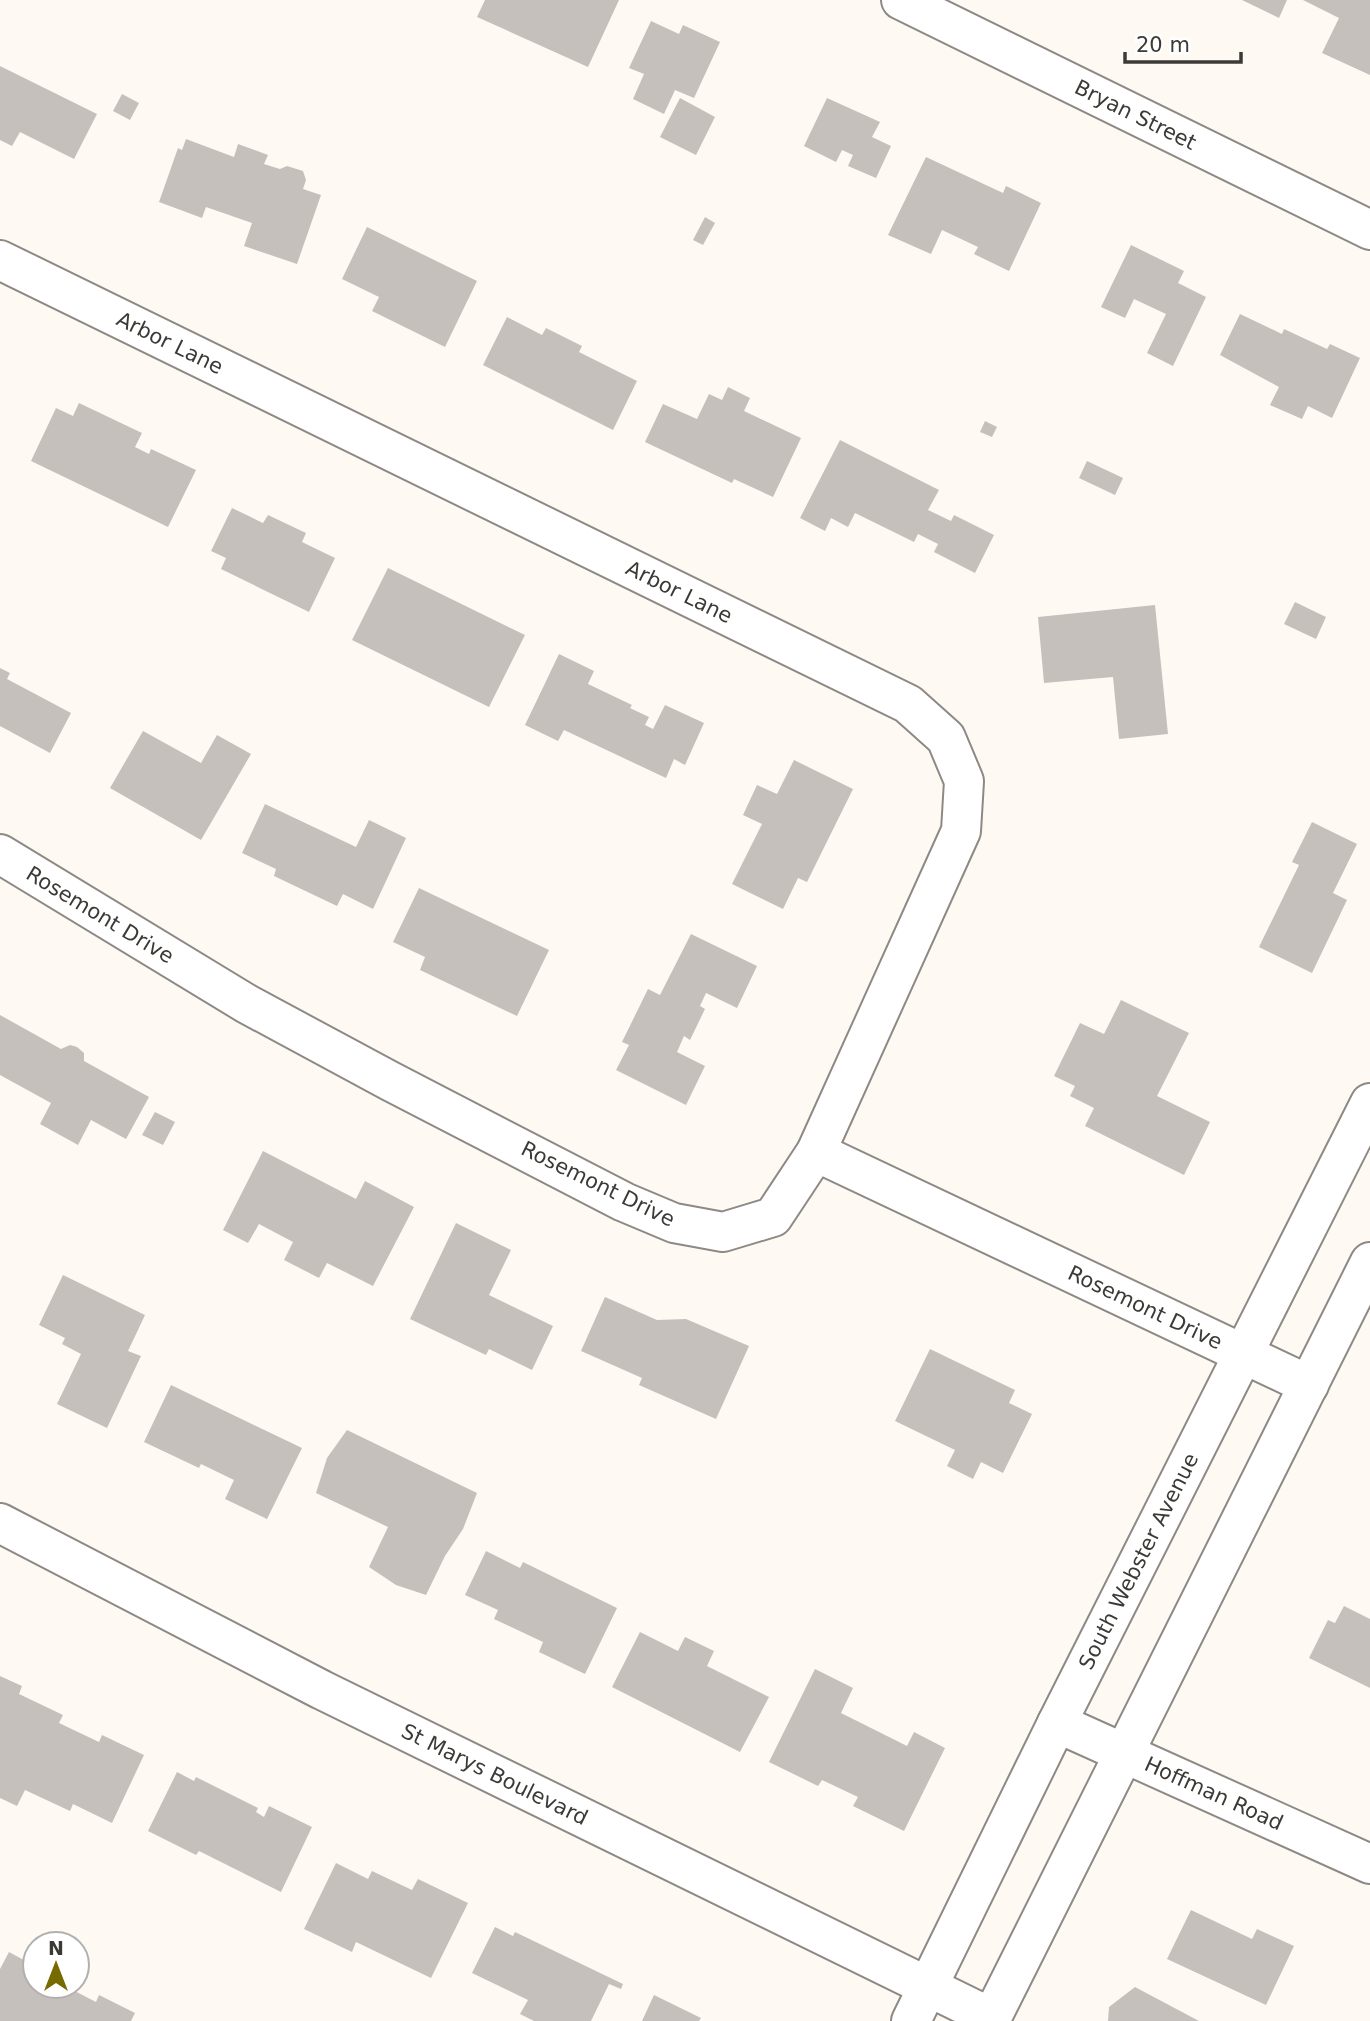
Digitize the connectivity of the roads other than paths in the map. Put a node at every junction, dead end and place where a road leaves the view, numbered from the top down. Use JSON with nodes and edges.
{"nodes":[{"id":1,"x":901,"y":0,"type":"edge"},
{"id":2,"x":1370,"y":230,"type":"edge"},
{"id":3,"x":0,"y":260,"type":"edge"},
{"id":4,"x":0,"y":854,"type":"edge"},
{"id":5,"x":1370,"y":1103,"type":"edge"},
{"id":6,"x":816,"y":1152,"type":"junction"},
{"id":7,"x":1370,"y":1262,"type":"edge"},
{"id":8,"x":1245,"y":1354,"type":"junction"},
{"id":9,"x":1309,"y":1385,"type":"junction"},
{"id":10,"x":0,"y":1523,"type":"edge"},
{"id":11,"x":1057,"y":1723,"type":"junction"},
{"id":12,"x":1124,"y":1753,"type":"junction"},
{"id":13,"x":1370,"y":1864,"type":"edge"},
{"id":14,"x":919,"y":2005,"type":"edge"},
{"id":15,"x":991,"y":2019,"type":"edge"}],
"edges":[{"from":1,"to":2,"type":"street","name":"Bryan Street"},
{"from":3,"to":6,"type":"street","name":"Arbor Lane"},
{"from":4,"to":6,"type":"street","name":"Rosemont Drive"},
{"from":5,"to":8,"type":"street","name":"South Webster Avenue"},
{"from":6,"to":8,"type":"street","name":"Rosemont Drive"},
{"from":7,"to":9,"type":"street"},
{"from":8,"to":9,"type":"street","name":"Rosemont Drive"},
{"from":8,"to":11,"type":"street","name":"South Webster Avenue"},
{"from":9,"to":12,"type":"street"},
{"from":10,"to":14,"type":"street","name":"St Marys Boulevard"},
{"from":11,"to":12,"type":"street","name":"Hoffman Road"},
{"from":11,"to":14,"type":"street","name":"South Webster Avenue"},
{"from":12,"to":13,"type":"street","name":"Hoffman Road"},
{"from":12,"to":15,"type":"street"},
{"from":14,"to":15,"type":"street","name":"St Marys Boulevard"}]}
